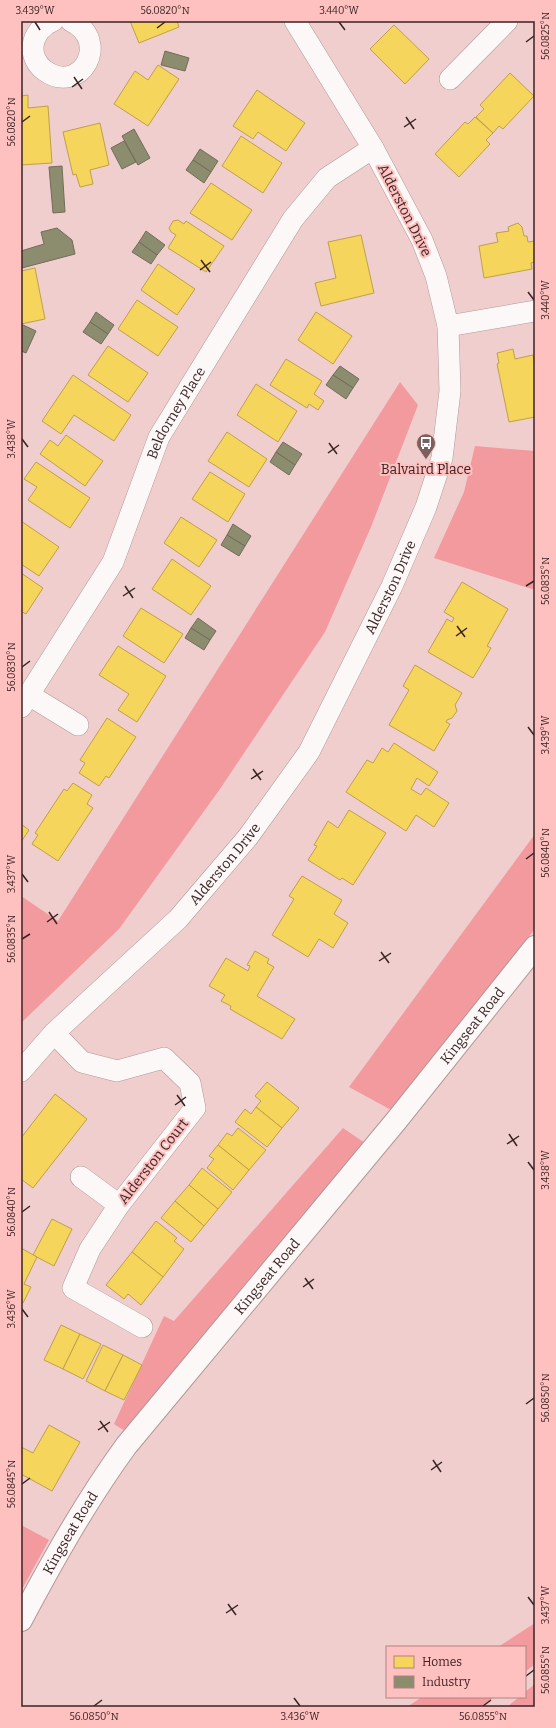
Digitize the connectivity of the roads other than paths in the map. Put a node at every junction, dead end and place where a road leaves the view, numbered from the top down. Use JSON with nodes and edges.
{"nodes":[{"id":1,"x":53,"y":21,"type":"edge"},
{"id":2,"x":71,"y":21,"type":"edge"},
{"id":3,"x":295,"y":21,"type":"edge"},
{"id":4,"x":508,"y":21,"type":"edge"},
{"id":5,"x":27,"y":47,"type":"edge"},
{"id":6,"x":450,"y":79,"type":"dead end"},
{"id":7,"x":373,"y":148,"type":"junction"},
{"id":8,"x":535,"y":311,"type":"edge"},
{"id":9,"x":448,"y":326,"type":"junction"},
{"id":10,"x":25,"y":701,"type":"edge"},
{"id":11,"x":78,"y":725,"type":"dead end"},
{"id":12,"x":535,"y":947,"type":"edge"},
{"id":13,"x":54,"y":1033,"type":"junction"},
{"id":14,"x":21,"y":1071,"type":"edge"},
{"id":15,"x":81,"y":1177,"type":"dead end"},
{"id":16,"x":119,"y":1205,"type":"junction"},
{"id":17,"x":142,"y":1327,"type":"dead end"},
{"id":18,"x":21,"y":1620,"type":"edge"}],
"edges":[{"from":1,"to":5,"type":"street"},
{"from":2,"to":5,"type":"street"},
{"from":3,"to":7,"type":"street","name":"Alderston Drive"},
{"from":4,"to":6,"type":"street"},
{"from":7,"to":9,"type":"street","name":"Alderston Drive"},
{"from":7,"to":10,"type":"street","name":"Beldorney Place"},
{"from":8,"to":9,"type":"street"},
{"from":9,"to":13,"type":"street","name":"Alderston Drive"},
{"from":10,"to":11,"type":"street"},
{"from":12,"to":18,"type":"street","name":"Kingseat Road"},
{"from":13,"to":14,"type":"street","name":"Alderston Drive"},
{"from":13,"to":16,"type":"street","name":"Alderston Court"},
{"from":15,"to":16,"type":"street"},
{"from":16,"to":17,"type":"street","name":"Alderston Court"}]}
